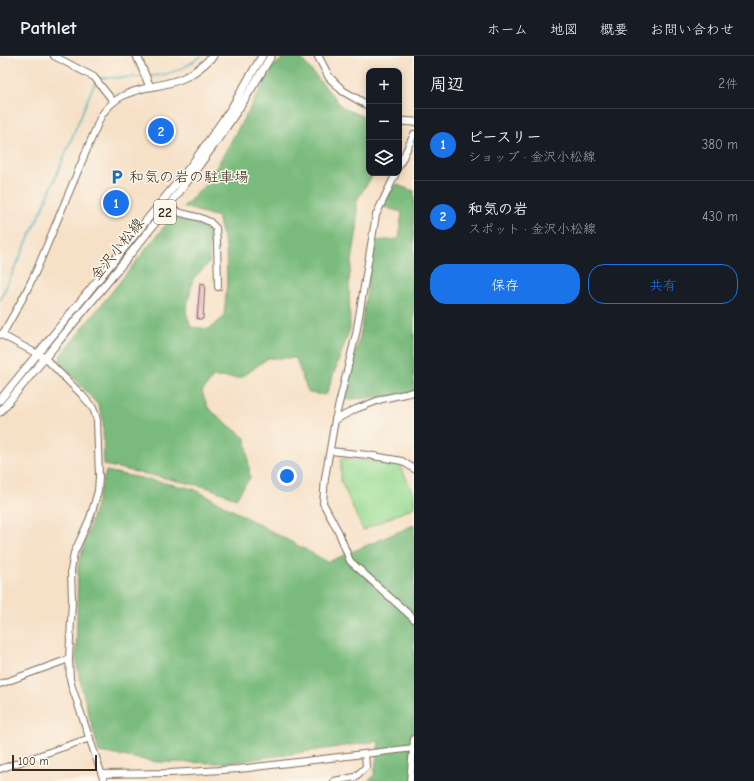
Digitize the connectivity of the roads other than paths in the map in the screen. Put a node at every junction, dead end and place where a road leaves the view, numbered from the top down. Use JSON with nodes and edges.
{"nodes":[{"id":1,"x":54,"y":56,"type":"edge"},
{"id":2,"x":137,"y":56,"type":"edge"},
{"id":3,"x":214,"y":56,"type":"edge"},
{"id":4,"x":262,"y":56,"type":"edge"},
{"id":5,"x":271,"y":56,"type":"edge"},
{"id":6,"x":318,"y":56,"type":"edge"},
{"id":7,"x":149,"y":84,"type":"junction"},
{"id":8,"x":113,"y":101,"type":"junction"},
{"id":9,"x":366,"y":104,"type":"edge"},
{"id":10,"x":402,"y":121,"type":"edge"},
{"id":11,"x":414,"y":122,"type":"edge"},
{"id":12,"x":414,"y":134,"type":"edge"},
{"id":13,"x":402,"y":160,"type":"edge"},
{"id":14,"x":395,"y":176,"type":"edge"},
{"id":15,"x":168,"y":207,"type":"junction"},
{"id":16,"x":218,"y":287,"type":"dead end"},
{"id":17,"x":1,"y":334,"type":"edge"},
{"id":18,"x":38,"y":353,"type":"junction"},
{"id":19,"x":45,"y":358,"type":"junction"},
{"id":20,"x":414,"y":392,"type":"edge"},
{"id":21,"x":0,"y":400,"type":"edge"},
{"id":22,"x":0,"y":412,"type":"edge"},
{"id":23,"x":334,"y":420,"type":"junction"},
{"id":24,"x":330,"y":451,"type":"junction"},
{"id":25,"x":414,"y":469,"type":"edge"},
{"id":26,"x":414,"y":619,"type":"edge"},
{"id":27,"x":69,"y":659,"type":"junction"},
{"id":28,"x":0,"y":684,"type":"edge"},
{"id":29,"x":90,"y":738,"type":"junction"},
{"id":30,"x":414,"y":740,"type":"edge"},
{"id":31,"x":413,"y":748,"type":"edge"},
{"id":32,"x":365,"y":754,"type":"junction"},
{"id":33,"x":0,"y":769,"type":"edge"},
{"id":34,"x":102,"y":774,"type":"junction"},
{"id":35,"x":157,"y":774,"type":"junction"},
{"id":36,"x":104,"y":781,"type":"edge"},
{"id":37,"x":159,"y":781,"type":"edge"},
{"id":38,"x":334,"y":781,"type":"edge"},
{"id":39,"x":410,"y":781,"type":"edge"}],
"edges":[{"from":1,"to":8,"type":"street"},
{"from":2,"to":7,"type":"main road"},
{"from":3,"to":7,"type":"main road"},
{"from":4,"to":18,"type":"main road","name":"金沢小松線","number":"22"},
{"from":5,"to":15,"type":"main road","name":"金沢小松線","number":"22"},
{"from":6,"to":9,"type":"main road"},
{"from":7,"to":8,"type":"street"},
{"from":8,"to":17,"type":"street"},
{"from":10,"to":11,"type":"main road"},
{"from":12,"to":13,"type":"street"},
{"from":14,"to":23,"type":"street"},
{"from":15,"to":16,"type":"street"},
{"from":15,"to":19,"type":"main road","name":"金沢小松線","number":"22"},
{"from":17,"to":18,"type":"street"},
{"from":18,"to":19,"type":"street"},
{"from":18,"to":21,"type":"main road","name":"金沢小松線","number":"22"},
{"from":19,"to":22,"type":"main road","name":"金沢小松線","number":"22"},
{"from":19,"to":27,"type":"street"},
{"from":20,"to":23,"type":"street"},
{"from":23,"to":24,"type":"street"},
{"from":24,"to":25,"type":"street"},
{"from":24,"to":26,"type":"street"},
{"from":27,"to":28,"type":"street"},
{"from":27,"to":29,"type":"street"},
{"from":29,"to":33,"type":"street"},
{"from":29,"to":34,"type":"street"},
{"from":30,"to":31,"type":"street"},
{"from":31,"to":32,"type":"street"},
{"from":31,"to":39,"type":"street"},
{"from":32,"to":35,"type":"street"},
{"from":32,"to":38,"type":"street"},
{"from":34,"to":35,"type":"street"},
{"from":34,"to":36,"type":"street"},
{"from":35,"to":37,"type":"street"}]}
